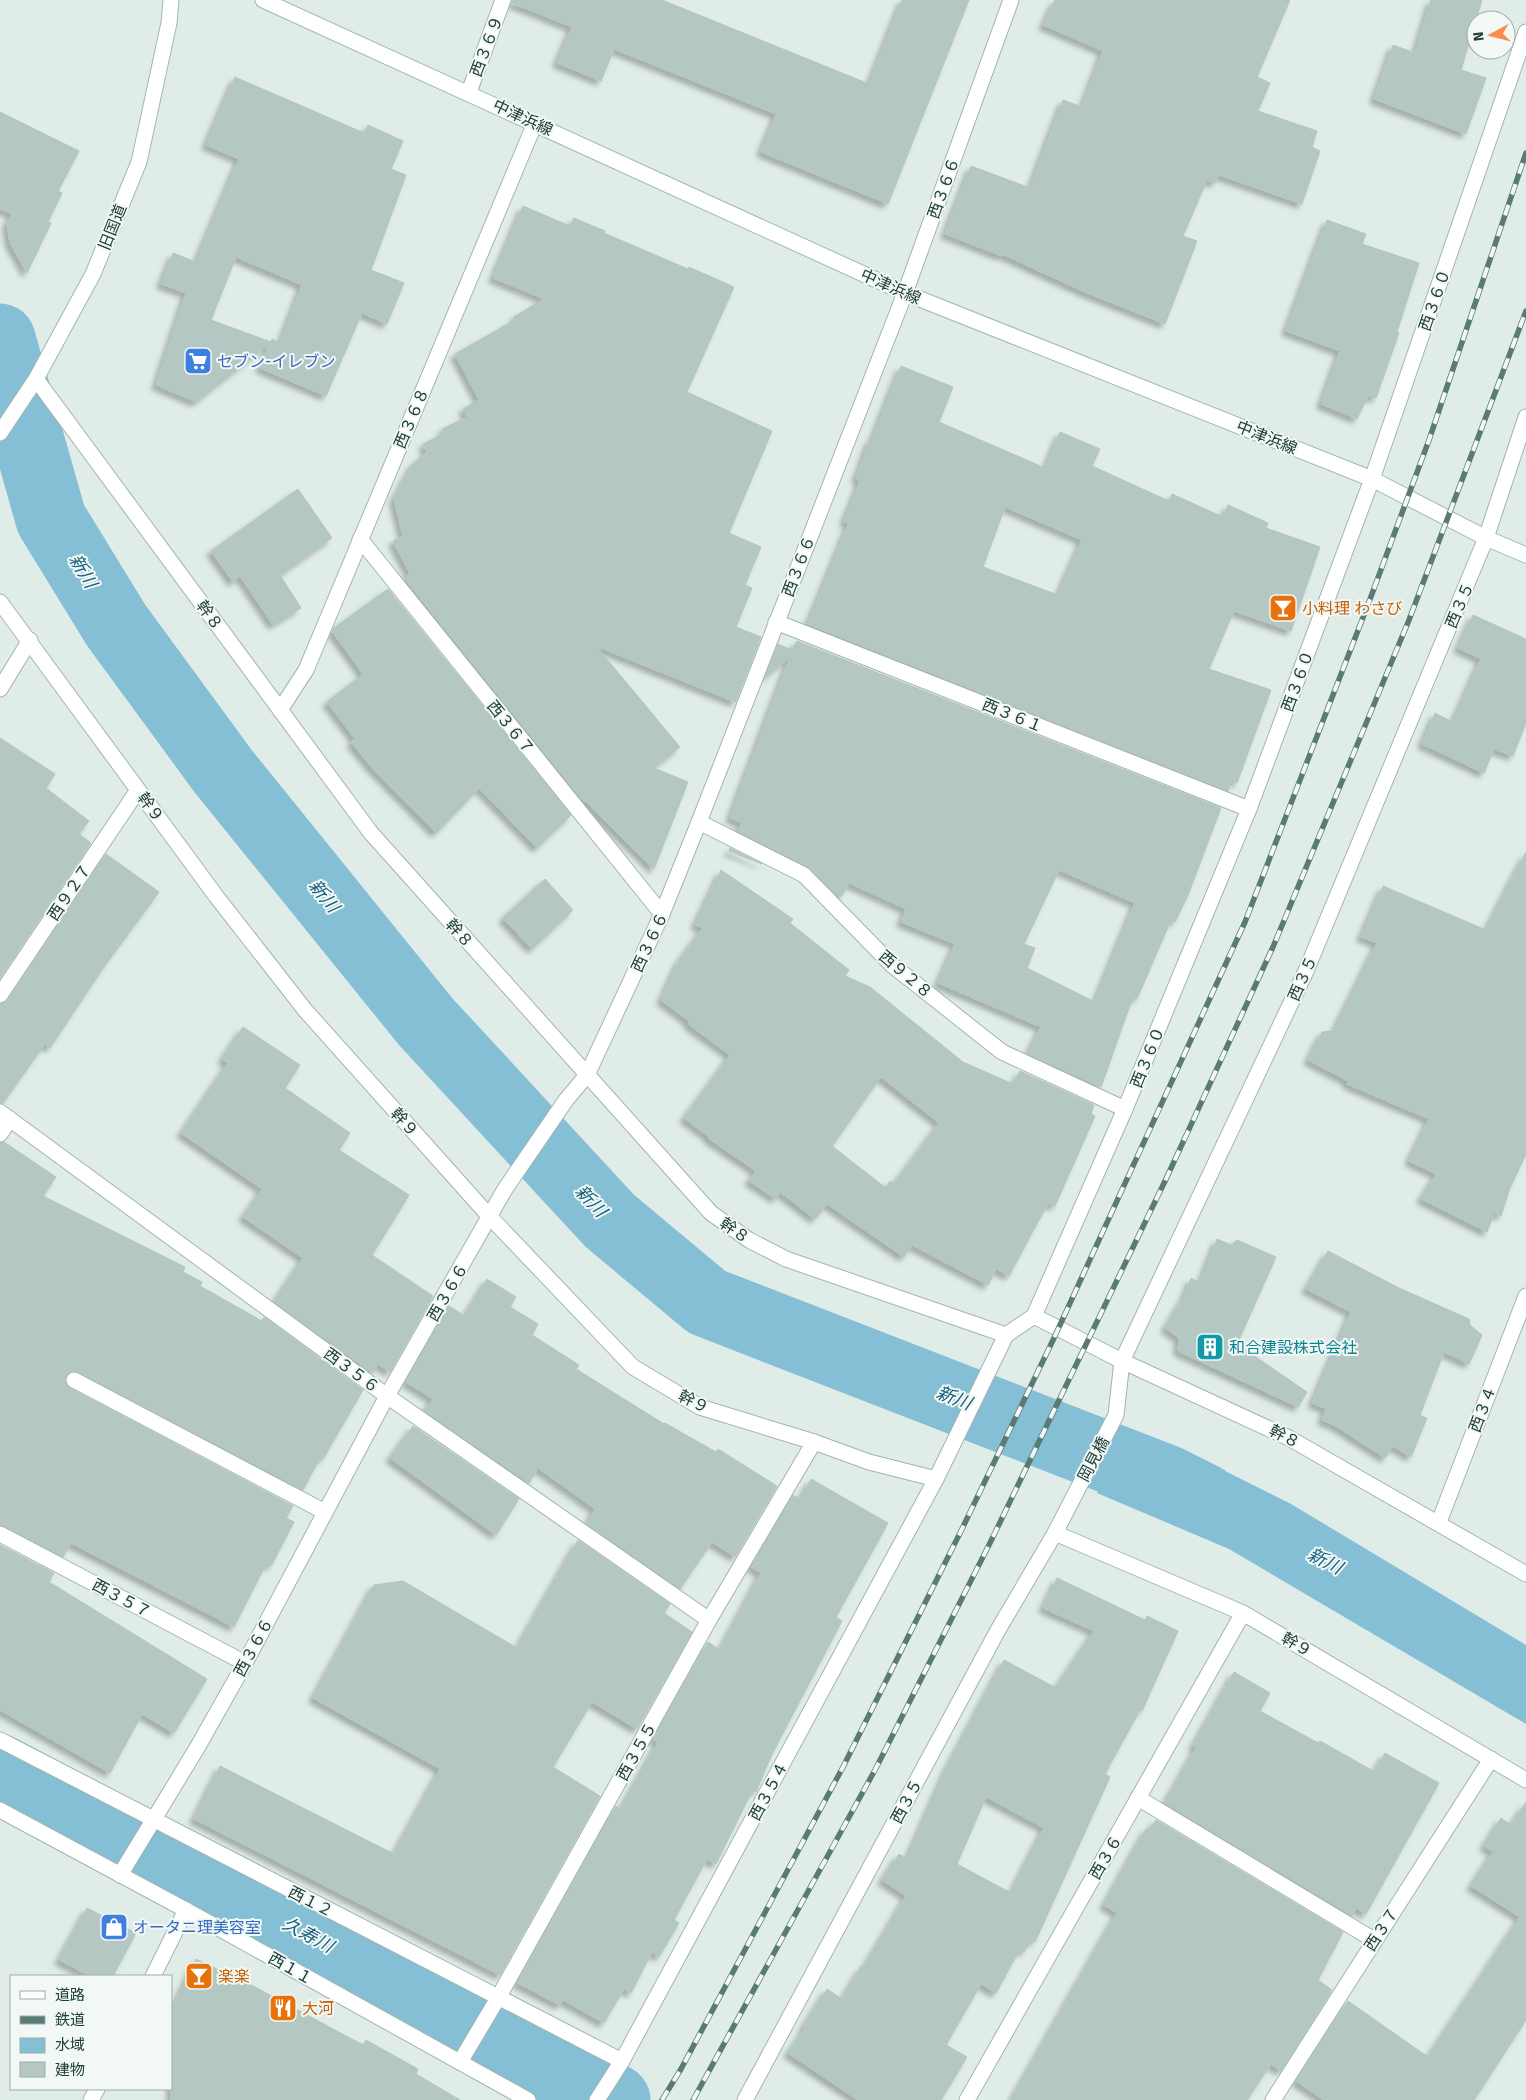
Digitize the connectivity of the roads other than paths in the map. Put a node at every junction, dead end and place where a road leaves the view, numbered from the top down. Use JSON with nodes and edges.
{"nodes":[{"id":1,"x":172,"y":0,"type":"edge"},
{"id":2,"x":263,"y":0,"type":"edge"},
{"id":3,"x":503,"y":0,"type":"edge"},
{"id":4,"x":1011,"y":0,"type":"edge"},
{"id":5,"x":1526,"y":32,"type":"edge"},
{"id":6,"x":469,"y":92,"type":"junction"},
{"id":7,"x":535,"y":123,"type":"junction"},
{"id":8,"x":904,"y":293,"type":"junction"},
{"id":9,"x":33,"y":384,"type":"junction"},
{"id":10,"x":1526,"y":417,"type":"edge"},
{"id":11,"x":1,"y":432,"type":"edge"},
{"id":12,"x":1372,"y":480,"type":"junction"},
{"id":13,"x":1486,"y":538,"type":"junction"},
{"id":14,"x":360,"y":539,"type":"junction"},
{"id":15,"x":1526,"y":555,"type":"edge"},
{"id":16,"x":0,"y":602,"type":"edge"},
{"id":17,"x":776,"y":622,"type":"junction"},
{"id":18,"x":30,"y":640,"type":"junction"},
{"id":19,"x":0,"y":689,"type":"edge"},
{"id":20,"x":280,"y":710,"type":"junction"},
{"id":21,"x":138,"y":790,"type":"junction"},
{"id":22,"x":1250,"y":809,"type":"junction"},
{"id":23,"x":699,"y":822,"type":"junction"},
{"id":24,"x":662,"y":914,"type":"junction"},
{"id":25,"x":0,"y":995,"type":"edge"},
{"id":26,"x":587,"y":1075,"type":"junction"},
{"id":27,"x":1125,"y":1109,"type":"junction"},
{"id":28,"x":5,"y":1116,"type":"edge"},
{"id":29,"x":0,"y":1134,"type":"edge"},
{"id":30,"x":490,"y":1217,"type":"junction"},
{"id":31,"x":1526,"y":1296,"type":"edge"},
{"id":32,"x":1034,"y":1316,"type":"junction"},
{"id":33,"x":1006,"y":1335,"type":"junction"},
{"id":34,"x":1122,"y":1361,"type":"junction"},
{"id":35,"x":74,"y":1380,"type":"dead end"},
{"id":36,"x":387,"y":1396,"type":"junction"},
{"id":37,"x":1116,"y":1415,"type":"joint"},
{"id":38,"x":814,"y":1442,"type":"junction"},
{"id":39,"x":936,"y":1479,"type":"junction"},
{"id":40,"x":1070,"y":1504,"type":"joint"},
{"id":41,"x":325,"y":1512,"type":"junction"},
{"id":42,"x":1439,"y":1522,"type":"junction"},
{"id":43,"x":1055,"y":1533,"type":"junction"},
{"id":44,"x":0,"y":1534,"type":"edge"},
{"id":45,"x":1526,"y":1574,"type":"edge"},
{"id":46,"x":1243,"y":1613,"type":"junction"},
{"id":47,"x":709,"y":1620,"type":"junction"},
{"id":48,"x":245,"y":1663,"type":"junction"},
{"id":49,"x":0,"y":1740,"type":"edge"},
{"id":50,"x":1491,"y":1759,"type":"junction"},
{"id":51,"x":1526,"y":1780,"type":"edge"},
{"id":52,"x":1138,"y":1798,"type":"junction"},
{"id":53,"x":0,"y":1810,"type":"edge"},
{"id":54,"x":149,"y":1826,"type":"junction"},
{"id":55,"x":120,"y":1875,"type":"junction"},
{"id":56,"x":186,"y":1910,"type":"junction"},
{"id":57,"x":1374,"y":1940,"type":"junction"},
{"id":58,"x":154,"y":1975,"type":"edge"},
{"id":59,"x":498,"y":1998,"type":"junction"},
{"id":60,"x":622,"y":2061,"type":"junction"},
{"id":61,"x":460,"y":2062,"type":"junction"},
{"id":62,"x":528,"y":2100,"type":"edge"},
{"id":63,"x":597,"y":2100,"type":"edge"},
{"id":64,"x":745,"y":2100,"type":"edge"},
{"id":65,"x":967,"y":2100,"type":"edge"},
{"id":66,"x":1273,"y":2100,"type":"edge"}],
"edges":[{"from":1,"to":9,"type":"street","name":"旧国道"},
{"from":2,"to":6,"type":"street","name":"中津浜線"},
{"from":3,"to":6,"type":"street","name":"西３６９"},
{"from":4,"to":8,"type":"street","name":"西３６６"},
{"from":5,"to":12,"type":"street","name":"西３６０"},
{"from":6,"to":7,"type":"street","name":"中津浜線"},
{"from":7,"to":8,"type":"street","name":"中津浜線"},
{"from":7,"to":14,"type":"street","name":"西３６８"},
{"from":8,"to":12,"type":"street","name":"中津浜線"},
{"from":8,"to":17,"type":"street","name":"西３６６"},
{"from":9,"to":11,"type":"street","name":"旧国道"},
{"from":9,"to":20,"type":"street","name":"幹８"},
{"from":10,"to":13,"type":"street","name":"西３５"},
{"from":12,"to":13,"type":"street","name":"中津浜線"},
{"from":12,"to":22,"type":"street","name":"西３６０"},
{"from":13,"to":15,"type":"street","name":"中津浜線"},
{"from":13,"to":34,"type":"street","name":"西３５"},
{"from":14,"to":20,"type":"street","name":"西３６８"},
{"from":14,"to":24,"type":"street","name":"西３６７"},
{"from":16,"to":18,"type":"street","name":"幹９"},
{"from":17,"to":22,"type":"street","name":"西３６１"},
{"from":17,"to":23,"type":"street","name":"西３６６"},
{"from":18,"to":19,"type":"street"},
{"from":18,"to":21,"type":"street","name":"幹９"},
{"from":20,"to":26,"type":"street","name":"幹８"},
{"from":21,"to":25,"type":"street","name":"西９２７"},
{"from":21,"to":30,"type":"street","name":"幹９"},
{"from":22,"to":27,"type":"street","name":"西３６０"},
{"from":23,"to":24,"type":"street","name":"西３６６"},
{"from":23,"to":27,"type":"street","name":"西９２８"},
{"from":24,"to":26,"type":"street","name":"西３６６"},
{"from":26,"to":30,"type":"street","name":"西３６６"},
{"from":26,"to":33,"type":"street","name":"幹８"},
{"from":27,"to":32,"type":"street","name":"西３６０"},
{"from":28,"to":29,"type":"street"},
{"from":28,"to":36,"type":"street","name":"西３５６"},
{"from":30,"to":36,"type":"street","name":"西３６６"},
{"from":30,"to":38,"type":"street","name":"幹９"},
{"from":31,"to":42,"type":"street","name":"西３４"},
{"from":32,"to":33,"type":"street"},
{"from":32,"to":34,"type":"street","name":"幹８"},
{"from":33,"to":39,"type":"street","name":"西３５４"},
{"from":34,"to":37,"type":"street","name":"西３５"},
{"from":34,"to":42,"type":"street","name":"幹８"},
{"from":35,"to":41,"type":"street"},
{"from":36,"to":41,"type":"street","name":"西３６６"},
{"from":36,"to":47,"type":"street","name":"西３５６"},
{"from":37,"to":40,"type":"street","name":"岡見橋"},
{"from":38,"to":39,"type":"street","name":"幹９"},
{"from":38,"to":47,"type":"street","name":"西３５５"},
{"from":39,"to":60,"type":"street","name":"西３５４"},
{"from":40,"to":43,"type":"street","name":"西３５"},
{"from":41,"to":48,"type":"street","name":"西３６６"},
{"from":42,"to":45,"type":"street","name":"幹８"},
{"from":43,"to":46,"type":"street","name":"幹９"},
{"from":43,"to":64,"type":"street","name":"西３５"},
{"from":44,"to":48,"type":"street","name":"西３５７"},
{"from":46,"to":50,"type":"street","name":"幹９"},
{"from":46,"to":52,"type":"street","name":"西３６"},
{"from":47,"to":59,"type":"street","name":"西３５５"},
{"from":48,"to":54,"type":"street","name":"西３６６"},
{"from":49,"to":54,"type":"street","name":"西１２"},
{"from":50,"to":51,"type":"street","name":"幹９"},
{"from":50,"to":57,"type":"street","name":"西３７"},
{"from":52,"to":57,"type":"street"},
{"from":52,"to":65,"type":"street","name":"西３６"},
{"from":53,"to":55,"type":"street","name":"西１１"},
{"from":54,"to":55,"type":"street","name":"西３６６"},
{"from":54,"to":59,"type":"street","name":"西１２"},
{"from":55,"to":56,"type":"street","name":"西１１"},
{"from":56,"to":58,"type":"street"},
{"from":56,"to":61,"type":"street","name":"西１１"},
{"from":57,"to":66,"type":"street","name":"西３７"},
{"from":59,"to":60,"type":"street","name":"西１２"},
{"from":59,"to":61,"type":"street","name":"西３５５"},
{"from":60,"to":63,"type":"street","name":"西３５４"},
{"from":61,"to":62,"type":"street","name":"西１１"}]}
